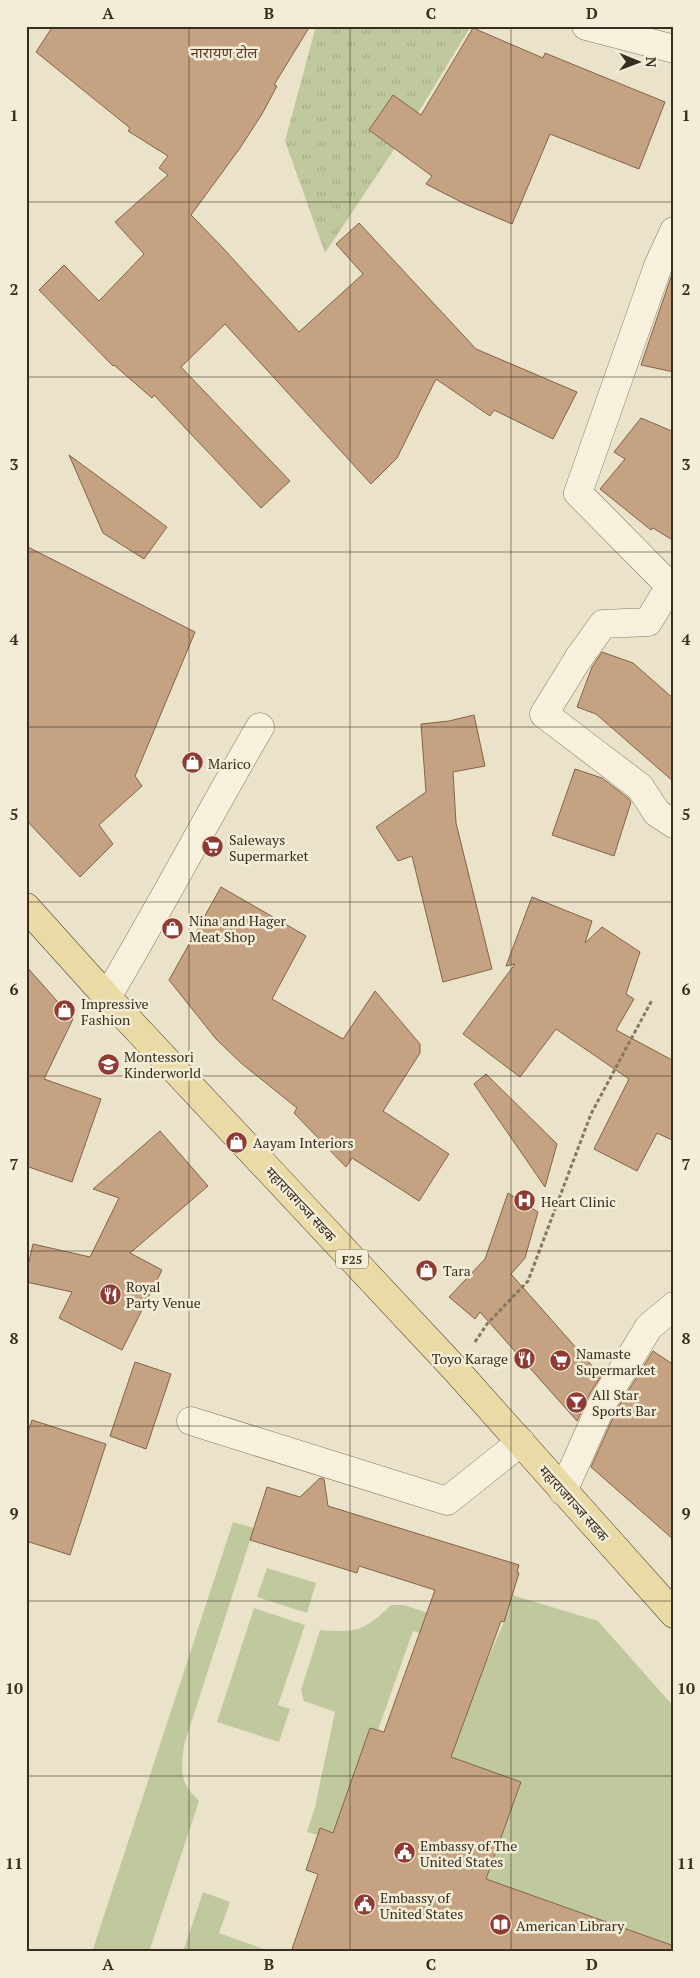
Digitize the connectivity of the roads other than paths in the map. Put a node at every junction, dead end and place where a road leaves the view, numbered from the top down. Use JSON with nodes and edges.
{"nodes":[{"id":1,"x":586,"y":26,"type":"edge"},
{"id":2,"x":674,"y":49,"type":"edge"},
{"id":3,"x":674,"y":231,"type":"edge"},
{"id":4,"x":672,"y":587,"type":"edge"},
{"id":5,"x":260,"y":727,"type":"dead end"},
{"id":6,"x":674,"y":824,"type":"edge"},
{"id":7,"x":26,"y":907,"type":"edge"},
{"id":8,"x":107,"y":997,"type":"junction"},
{"id":9,"x":674,"y":1306,"type":"edge"},
{"id":10,"x":191,"y":1421,"type":"dead end"},
{"id":11,"x":521,"y":1442,"type":"junction"},
{"id":12,"x":563,"y":1491,"type":"junction"},
{"id":13,"x":674,"y":1614,"type":"edge"}],
"edges":[{"from":1,"to":2,"type":"street"},
{"from":3,"to":4,"type":"street"},
{"from":4,"to":6,"type":"street"},
{"from":5,"to":8,"type":"street"},
{"from":7,"to":8,"type":"main road","name":"महाराजगञ्ज सडक","number":"F25"},
{"from":8,"to":11,"type":"main road","name":"महाराजगञ्ज सडक","number":"F25"},
{"from":9,"to":12,"type":"street"},
{"from":10,"to":11,"type":"street"},
{"from":11,"to":12,"type":"main road","name":"महाराजगञ्ज सडक","number":"F25"},
{"from":12,"to":13,"type":"main road","name":"महाराजगञ्ज सडक","number":"F25"}]}
